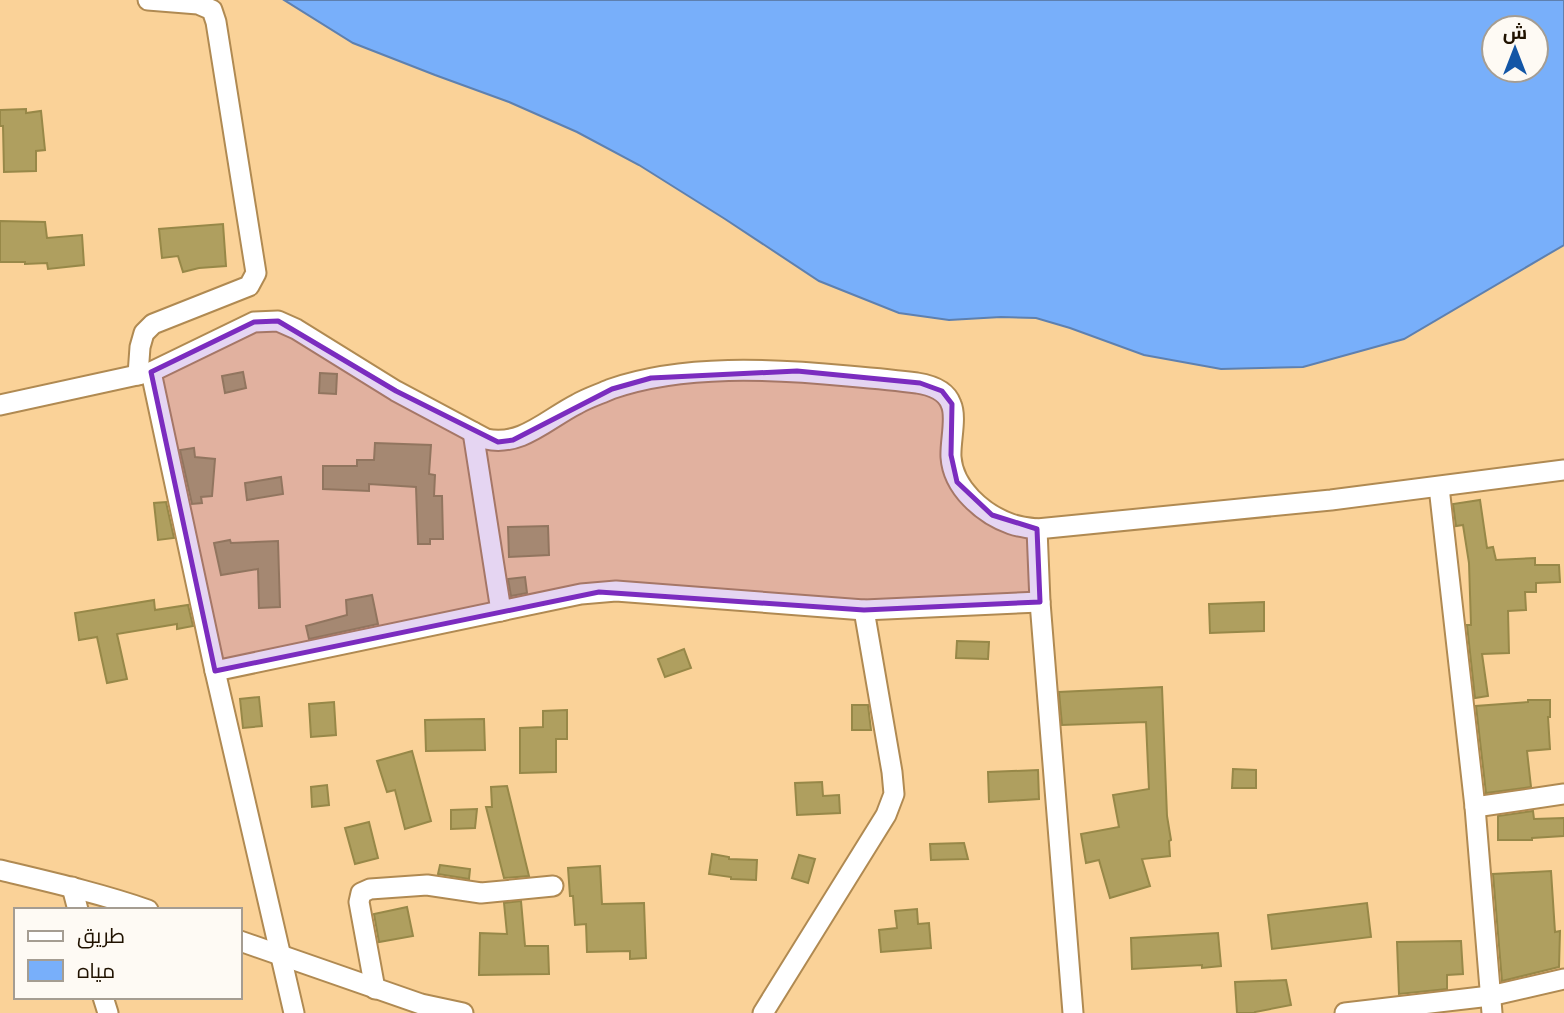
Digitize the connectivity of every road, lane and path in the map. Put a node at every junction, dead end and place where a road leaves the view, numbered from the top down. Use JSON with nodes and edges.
{"nodes":[{"id":1,"x":148,"y":0,"type":"edge"},
{"id":2,"x":145,"y":373,"type":"junction"},
{"id":3,"x":0,"y":405,"type":"edge"},
{"id":4,"x":473,"y":432,"type":"junction"},
{"id":5,"x":1564,"y":470,"type":"edge"},
{"id":6,"x":1439,"y":487,"type":"junction"},
{"id":7,"x":1037,"y":529,"type":"junction"},
{"id":8,"x":1040,"y":601,"type":"junction"},
{"id":9,"x":864,"y":610,"type":"junction"},
{"id":10,"x":501,"y":611,"type":"junction"},
{"id":11,"x":215,"y":671,"type":"junction"},
{"id":12,"x":1564,"y":794,"type":"edge"},
{"id":13,"x":1475,"y":807,"type":"junction"},
{"id":14,"x":0,"y":870,"type":"edge"},
{"id":15,"x":553,"y":886,"type":"dead end"},
{"id":16,"x":72,"y":887,"type":"junction"},
{"id":17,"x":77,"y":908,"type":"edge"},
{"id":18,"x":142,"y":908,"type":"edge"},
{"id":19,"x":242,"y":942,"type":"edge"},
{"id":20,"x":279,"y":954,"type":"junction"},
{"id":21,"x":1564,"y":979,"type":"edge"},
{"id":22,"x":375,"y":989,"type":"junction"},
{"id":23,"x":1491,"y":1005,"type":"edge"},
{"id":24,"x":294,"y":1013,"type":"edge"},
{"id":25,"x":463,"y":1013,"type":"edge"},
{"id":26,"x":763,"y":1013,"type":"edge"},
{"id":27,"x":1073,"y":1013,"type":"edge"},
{"id":28,"x":1345,"y":1013,"type":"edge"}],
"edges":[{"from":1,"to":2,"type":"street"},
{"from":2,"to":3,"type":"street"},
{"from":2,"to":4,"type":"street"},
{"from":2,"to":11,"type":"street"},
{"from":4,"to":7,"type":"street"},
{"from":4,"to":10,"type":"street"},
{"from":5,"to":6,"type":"street"},
{"from":6,"to":7,"type":"street"},
{"from":6,"to":13,"type":"street"},
{"from":7,"to":8,"type":"street"},
{"from":8,"to":9,"type":"street"},
{"from":8,"to":27,"type":"street"},
{"from":9,"to":10,"type":"street"},
{"from":9,"to":26,"type":"street"},
{"from":10,"to":11,"type":"street"},
{"from":11,"to":20,"type":"street"},
{"from":12,"to":13,"type":"street"},
{"from":13,"to":23,"type":"street"},
{"from":14,"to":16,"type":"street"},
{"from":15,"to":22,"type":"street"},
{"from":16,"to":17,"type":"street"},
{"from":16,"to":18,"type":"street"},
{"from":19,"to":20,"type":"street"},
{"from":20,"to":22,"type":"street"},
{"from":20,"to":24,"type":"street"},
{"from":21,"to":23,"type":"street"},
{"from":22,"to":25,"type":"street"},
{"from":23,"to":28,"type":"street"}]}
